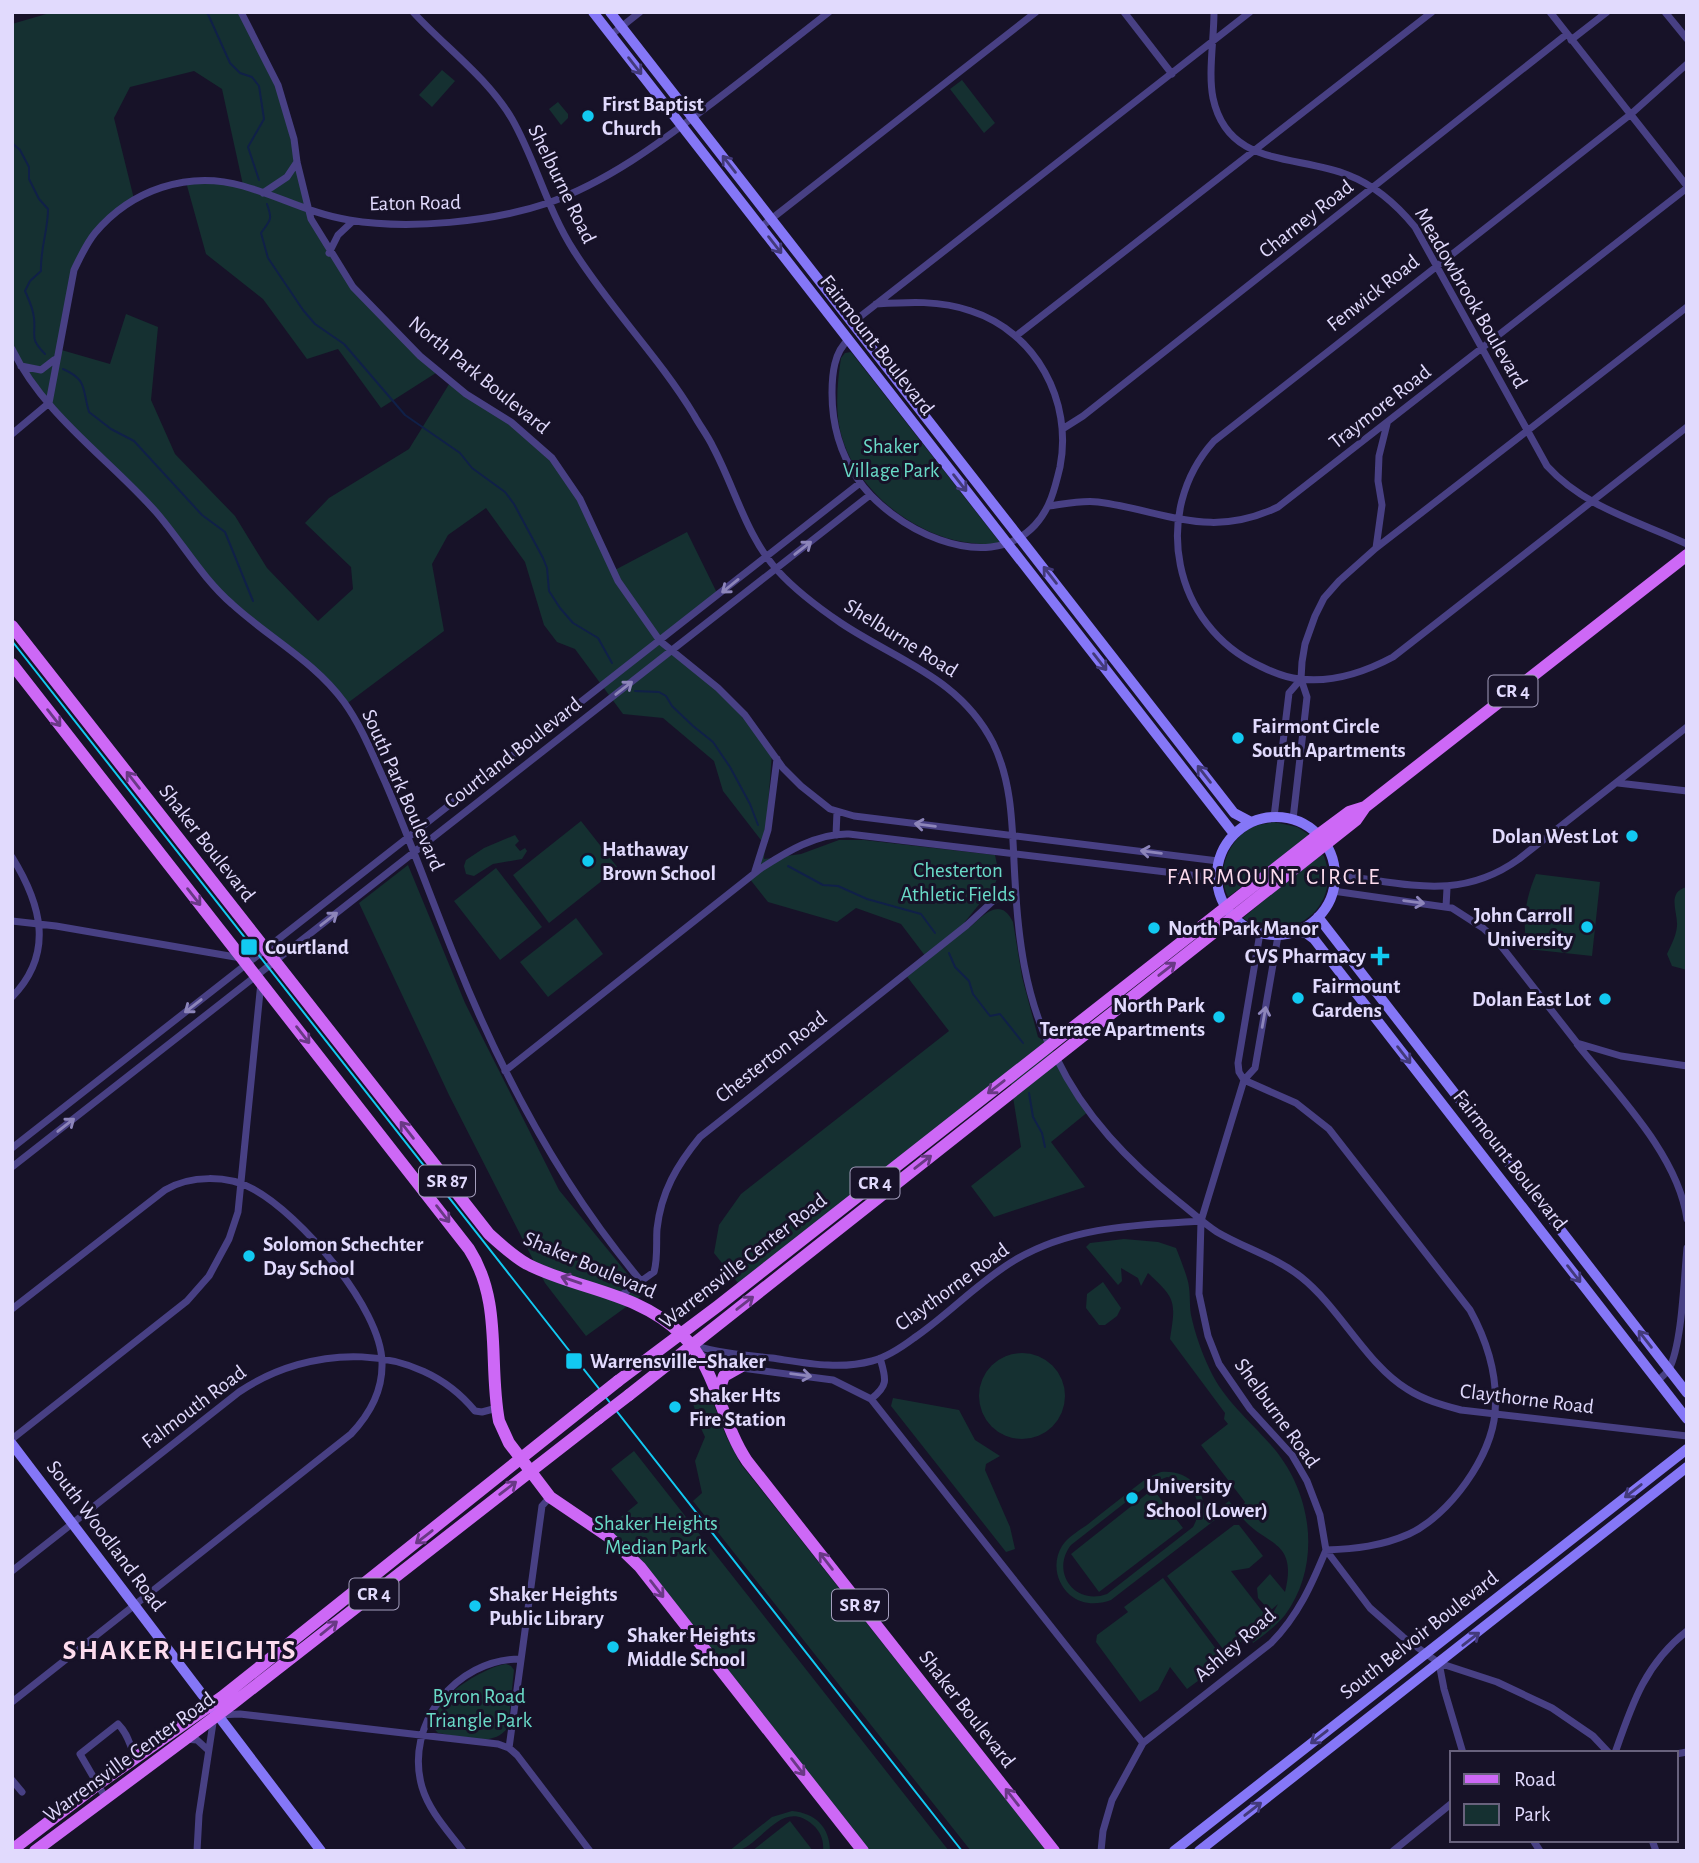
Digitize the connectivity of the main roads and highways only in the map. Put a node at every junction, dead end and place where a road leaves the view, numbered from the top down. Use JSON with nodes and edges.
{"nodes":[{"id":1,"x":610,"y":12,"type":"edge"},
{"id":2,"x":594,"y":13,"type":"edge"},
{"id":3,"x":1687,"y":555,"type":"edge"},
{"id":4,"x":12,"y":626,"type":"edge"},
{"id":5,"x":12,"y":664,"type":"edge"},
{"id":6,"x":1251,"y":822,"type":"junction"},
{"id":7,"x":1234,"y":834,"type":"junction"},
{"id":8,"x":1322,"y":840,"type":"junction"},
{"id":9,"x":1229,"y":913,"type":"junction"},
{"id":10,"x":1318,"y":917,"type":"junction"},
{"id":11,"x":1297,"y":931,"type":"junction"},
{"id":12,"x":1053,"y":1051,"type":"junction"},
{"id":13,"x":682,"y":1334,"type":"junction"},
{"id":14,"x":691,"y":1345,"type":"junction"},
{"id":15,"x":740,"y":1367,"type":"road end"},
{"id":16,"x":718,"y":1393,"type":"junction"},
{"id":17,"x":1687,"y":1393,"type":"edge"},
{"id":18,"x":1687,"y":1419,"type":"edge"},
{"id":19,"x":12,"y":1442,"type":"edge"},
{"id":20,"x":1687,"y":1449,"type":"edge"},
{"id":21,"x":521,"y":1461,"type":"junction"},
{"id":22,"x":1687,"y":1467,"type":"edge"},
{"id":23,"x":530,"y":1472,"type":"junction"},
{"id":24,"x":214,"y":1710,"type":"junction"},
{"id":25,"x":12,"y":1850,"type":"edge"},
{"id":26,"x":34,"y":1851,"type":"edge"},
{"id":27,"x":321,"y":1851,"type":"edge"},
{"id":28,"x":863,"y":1851,"type":"edge"},
{"id":29,"x":1054,"y":1851,"type":"edge"},
{"id":30,"x":1174,"y":1851,"type":"edge"},
{"id":31,"x":1199,"y":1851,"type":"edge"}],
"edges":[{"from":6,"to":1,"type":"main road","name":"Fairmount Boulevard","one_way":true},
{"from":2,"to":7,"type":"main road","name":"Fairmount Boulevard","one_way":true},
{"from":3,"to":8,"type":"main road","name":"Warrensville Center Road","number":"CR 4"},
{"from":13,"to":4,"type":"main road","name":"Shaker Boulevard","number":"SR 87","one_way":true},
{"from":5,"to":21,"type":"main road","name":"Shaker Boulevard","number":"SR 87","one_way":true},
{"from":6,"to":7,"type":"main road"},
{"from":6,"to":8,"type":"main road"},
{"from":7,"to":9,"type":"main road"},
{"from":8,"to":9,"type":"main road","name":"Warrensville Center Road","number":"CR 4"},
{"from":8,"to":10,"type":"main road"},
{"from":9,"to":11,"type":"main road"},
{"from":9,"to":12,"type":"main road","name":"Warrensville Center Road","number":"CR 4"},
{"from":10,"to":11,"type":"main road"},
{"from":17,"to":10,"type":"main road","name":"Fairmount Boulevard","one_way":true},
{"from":11,"to":18,"type":"main road","name":"Fairmount Boulevard","one_way":true},
{"from":12,"to":13,"type":"main road","name":"Warrensville Center Road","number":"CR 4","one_way":true},
{"from":14,"to":12,"type":"main road","name":"Warrensville Center Road","number":"CR 4","one_way":true},
{"from":13,"to":14,"type":"main road","name":"Shaker Boulevard","number":"SR 87"},
{"from":13,"to":21,"type":"main road","name":"Warrensville Center Road","number":"CR 4","bridge":true},
{"from":14,"to":16,"type":"main road","name":"Shaker Boulevard","number":"SR 87"},
{"from":14,"to":23,"type":"main road","name":"Warrensville Center Road","number":"CR 4","bridge":true},
{"from":15,"to":16,"type":"main road"},
{"from":29,"to":16,"type":"main road","name":"Shaker Boulevard","number":"SR 87","one_way":true},
{"from":19,"to":24,"type":"main road","name":"South Woodland Road"},
{"from":20,"to":30,"type":"main road","name":"South Belvoir Boulevard","one_way":true},
{"from":21,"to":23,"type":"main road","name":"Shaker Boulevard","number":"SR 87"},
{"from":21,"to":24,"type":"main road","name":"Warrensville Center Road","number":"CR 4","one_way":true},
{"from":31,"to":22,"type":"main road","name":"South Belvoir Boulevard","one_way":true},
{"from":24,"to":23,"type":"main road","name":"Warrensville Center Road","number":"CR 4","one_way":true},
{"from":23,"to":28,"type":"main road","name":"Shaker Boulevard","number":"SR 87","one_way":true},
{"from":24,"to":25,"type":"main road","name":"Warrensville Center Road"},
{"from":24,"to":26,"type":"main road","name":"Warrensville Center Road","number":"CR 4"},
{"from":24,"to":27,"type":"main road","name":"South Woodland Road"}]}
